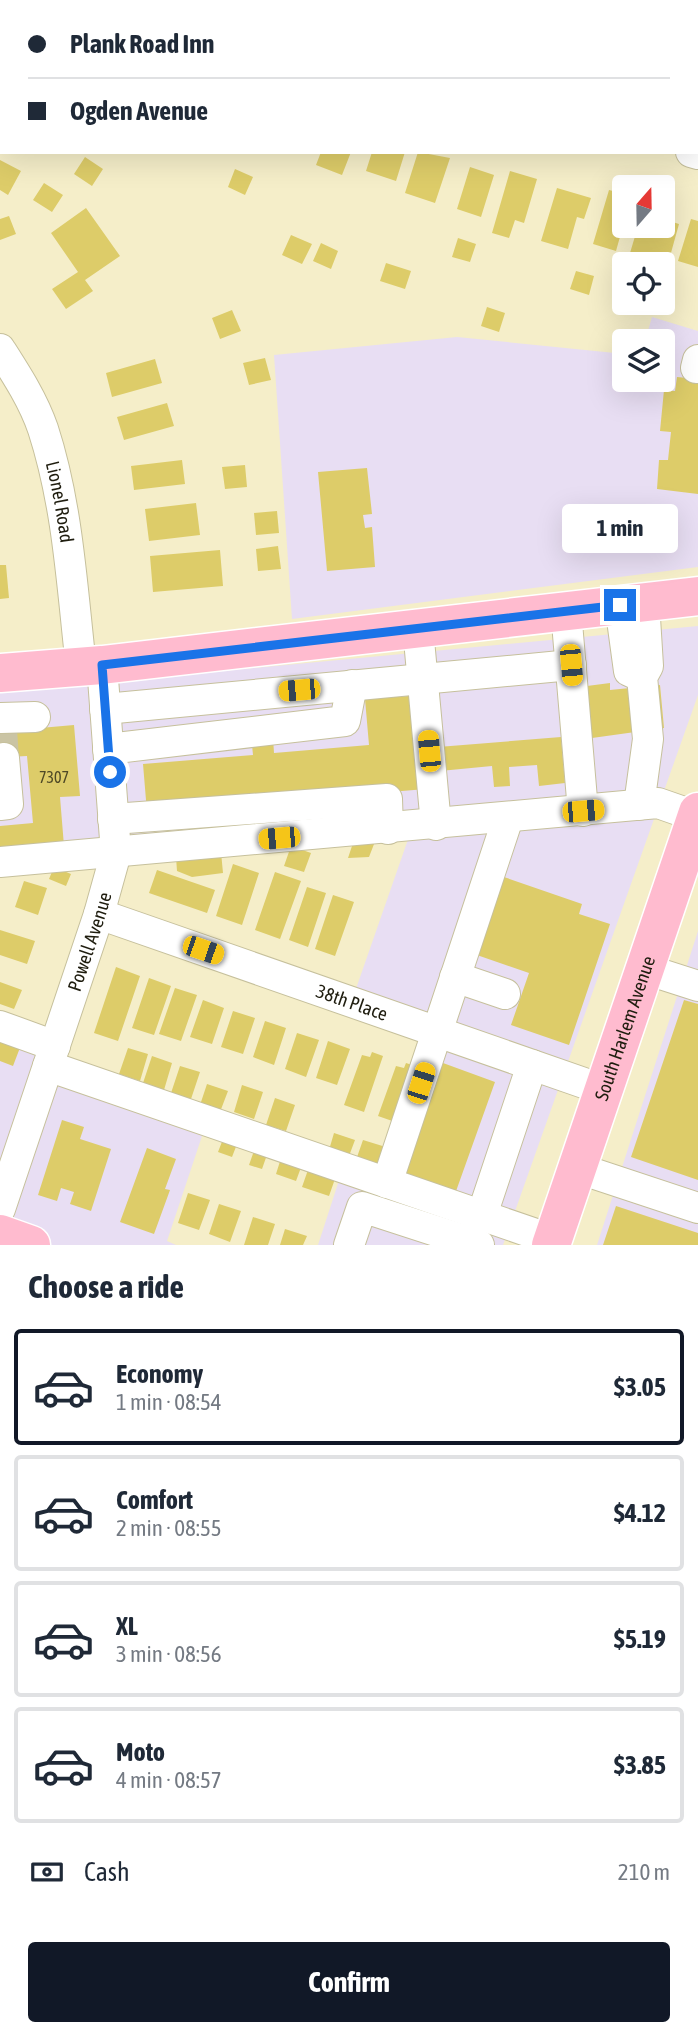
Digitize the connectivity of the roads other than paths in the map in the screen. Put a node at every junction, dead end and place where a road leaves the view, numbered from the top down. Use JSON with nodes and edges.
{"nodes":[{"id":1,"x":0,"y":349,"type":"edge"},
{"id":2,"x":698,"y":596,"type":"edge"},
{"id":3,"x":632,"y":604,"type":"junction"},
{"id":4,"x":566,"y":611,"type":"junction"},
{"id":5,"x":418,"y":629,"type":"junction"},
{"id":6,"x":571,"y":665,"type":"junction"},
{"id":7,"x":92,"y":666,"type":"junction"},
{"id":8,"x":0,"y":673,"type":"edge"},
{"id":9,"x":423,"y":678,"type":"junction"},
{"id":10,"x":352,"y":685,"type":"junction"},
{"id":11,"x":105,"y":709,"type":"junction"},
{"id":12,"x":35,"y":717,"type":"dead end"},
{"id":13,"x":2,"y":729,"type":"edge"},
{"id":14,"x":108,"y":749,"type":"junction"},
{"id":15,"x":0,"y":804,"type":"edge"},
{"id":16,"x":639,"y":805,"type":"junction"},
{"id":17,"x":583,"y":811,"type":"junction"},
{"id":18,"x":697,"y":815,"type":"edge"},
{"id":19,"x":113,"y":818,"type":"junction"},
{"id":20,"x":508,"y":818,"type":"junction"},
{"id":21,"x":436,"y":825,"type":"junction"},
{"id":22,"x":388,"y":829,"type":"junction"},
{"id":23,"x":116,"y":853,"type":"junction"},
{"id":24,"x":0,"y":862,"type":"edge"},
{"id":25,"x":99,"y":914,"type":"junction"},
{"id":26,"x":645,"y":969,"type":"junction"},
{"id":27,"x":456,"y":977,"type":"junction"},
{"id":28,"x":698,"y":986,"type":"edge"},
{"id":29,"x":505,"y":994,"type":"dead end"},
{"id":30,"x":0,"y":1026,"type":"edge"},
{"id":31,"x":437,"y":1032,"type":"junction"},
{"id":32,"x":51,"y":1056,"type":"junction"},
{"id":33,"x":532,"y":1065,"type":"junction"},
{"id":34,"x":604,"y":1090,"type":"junction"},
{"id":35,"x":577,"y":1168,"type":"junction"},
{"id":36,"x":387,"y":1183,"type":"junction"},
{"id":37,"x":698,"y":1208,"type":"edge"},
{"id":38,"x":0,"y":1209,"type":"edge"},
{"id":39,"x":482,"y":1215,"type":"junction"},
{"id":40,"x":396,"y":1232,"type":"edge"},
{"id":41,"x":0,"y":1234,"type":"edge"},
{"id":42,"x":552,"y":1242,"type":"edge"},
{"id":43,"x":31,"y":1245,"type":"edge"},
{"id":44,"x":349,"y":1245,"type":"edge"},
{"id":45,"x":479,"y":1245,"type":"edge"}],
"edges":[{"from":1,"to":7,"type":"street","name":"Lionel Road"},
{"from":2,"to":3,"type":"main road"},
{"from":3,"to":4,"type":"main road"},
{"from":3,"to":16,"type":"street"},
{"from":4,"to":5,"type":"main road"},
{"from":4,"to":6,"type":"street"},
{"from":5,"to":7,"type":"main road"},
{"from":5,"to":9,"type":"street"},
{"from":6,"to":9,"type":"street"},
{"from":6,"to":17,"type":"street"},
{"from":7,"to":8,"type":"main road"},
{"from":7,"to":11,"type":"street","name":"Powell Avenue"},
{"from":9,"to":10,"type":"street"},
{"from":9,"to":21,"type":"street"},
{"from":10,"to":11,"type":"street"},
{"from":10,"to":14,"type":"street"},
{"from":11,"to":14,"type":"street","name":"Powell Avenue"},
{"from":12,"to":13,"type":"street"},
{"from":13,"to":15,"type":"street"},
{"from":14,"to":19,"type":"street","name":"Powell Avenue"},
{"from":16,"to":17,"type":"street"},
{"from":16,"to":18,"type":"street"},
{"from":17,"to":20,"type":"street"},
{"from":18,"to":26,"type":"main road","name":"South Harlem Avenue"},
{"from":19,"to":22,"type":"street"},
{"from":19,"to":23,"type":"street","name":"Powell Avenue"},
{"from":20,"to":21,"type":"street"},
{"from":20,"to":27,"type":"street"},
{"from":21,"to":22,"type":"street"},
{"from":22,"to":23,"type":"street"},
{"from":23,"to":24,"type":"street"},
{"from":23,"to":25,"type":"street","name":"Powell Avenue"},
{"from":25,"to":31,"type":"street","name":"38th Place"},
{"from":25,"to":32,"type":"street","name":"Powell Avenue"},
{"from":26,"to":28,"type":"street"},
{"from":26,"to":34,"type":"main road","name":"South Harlem Avenue"},
{"from":27,"to":29,"type":"street"},
{"from":27,"to":31,"type":"street"},
{"from":30,"to":32,"type":"street"},
{"from":31,"to":33,"type":"street","name":"38th Place"},
{"from":31,"to":36,"type":"street"},
{"from":32,"to":36,"type":"street"},
{"from":32,"to":38,"type":"street","name":"Powell Avenue"},
{"from":33,"to":34,"type":"street","name":"38th Place"},
{"from":33,"to":39,"type":"street"},
{"from":34,"to":35,"type":"main road","name":"South Harlem Avenue"},
{"from":35,"to":37,"type":"street"},
{"from":35,"to":42,"type":"main road","name":"South Harlem Avenue"},
{"from":36,"to":39,"type":"street"},
{"from":39,"to":42,"type":"street"},
{"from":40,"to":44,"type":"street"},
{"from":40,"to":45,"type":"street"},
{"from":41,"to":43,"type":"main road"}]}
